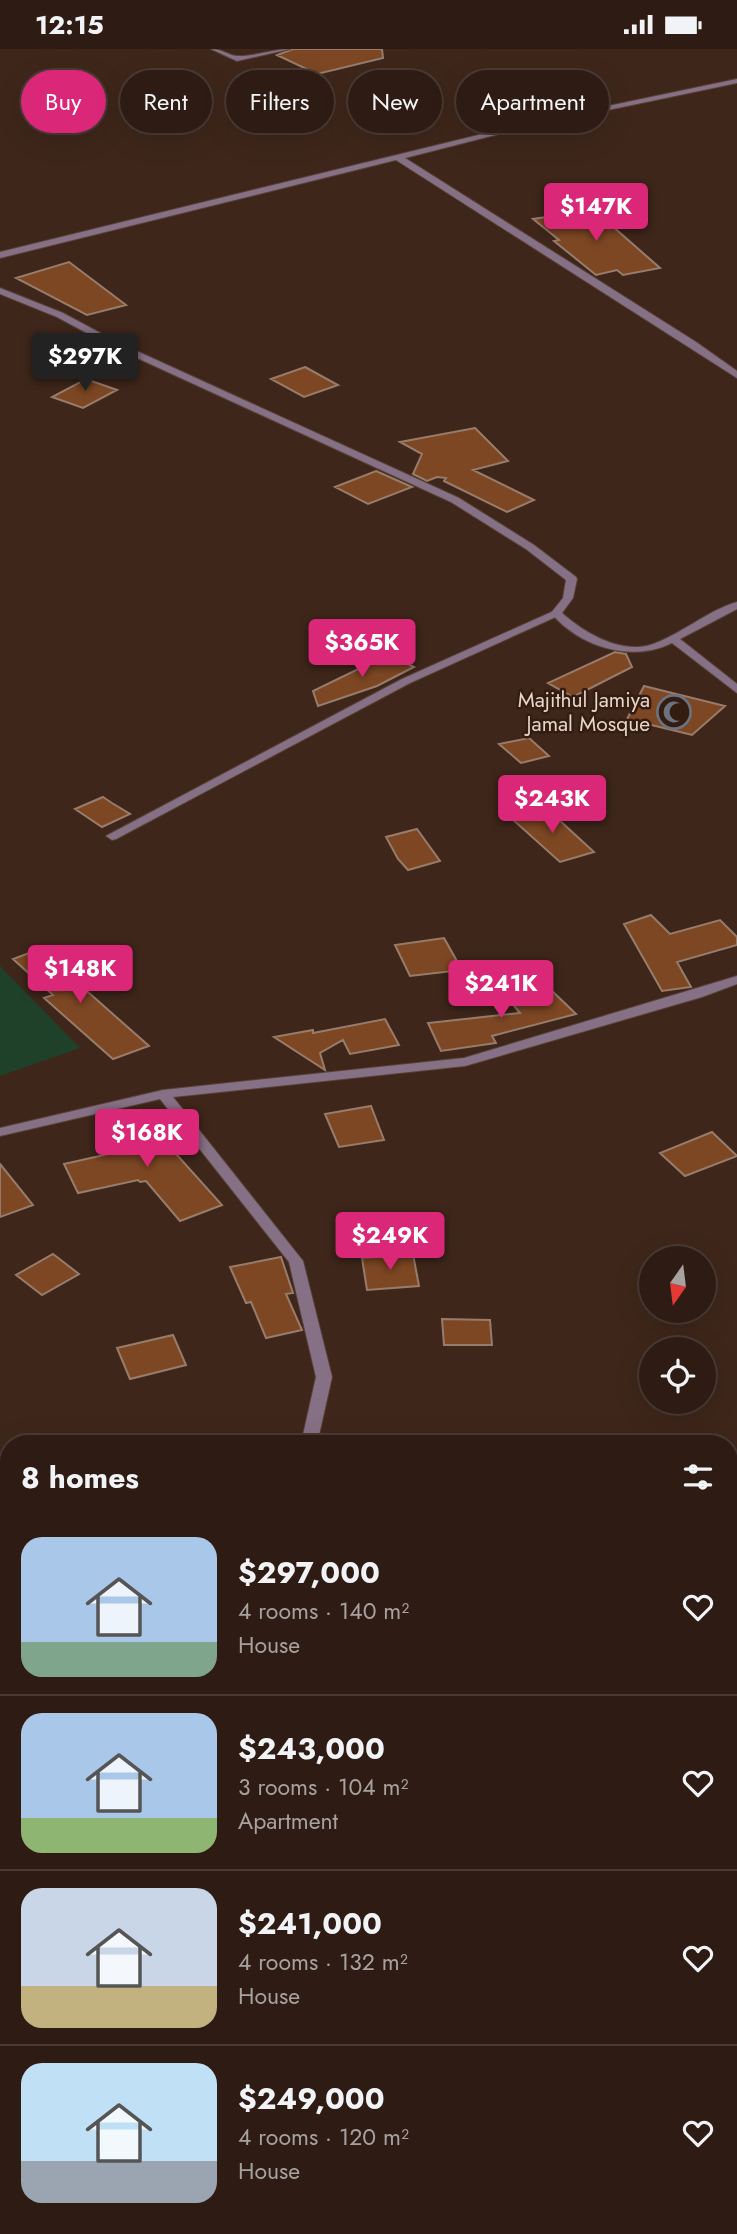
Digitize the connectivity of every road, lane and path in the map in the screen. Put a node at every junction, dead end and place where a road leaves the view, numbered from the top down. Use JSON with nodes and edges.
{"nodes":[{"id":1,"x":215,"y":49,"type":"edge"},
{"id":2,"x":286,"y":49,"type":"edge"},
{"id":3,"x":737,"y":81,"type":"edge"},
{"id":4,"x":396,"y":156,"type":"junction"},
{"id":5,"x":0,"y":255,"type":"edge"},
{"id":6,"x":0,"y":292,"type":"edge"},
{"id":7,"x":737,"y":375,"type":"edge"},
{"id":8,"x":737,"y":605,"type":"edge"},
{"id":9,"x":556,"y":613,"type":"junction"},
{"id":10,"x":673,"y":638,"type":"junction"},
{"id":11,"x":737,"y":690,"type":"edge"},
{"id":12,"x":112,"y":836,"type":"dead end"},
{"id":13,"x":737,"y":980,"type":"edge"},
{"id":14,"x":163,"y":1094,"type":"junction"},
{"id":15,"x":0,"y":1132,"type":"edge"},
{"id":16,"x":311,"y":1435,"type":"edge"}],
"edges":[{"from":1,"to":2,"type":"street"},
{"from":3,"to":4,"type":"street"},
{"from":4,"to":5,"type":"street"},
{"from":4,"to":7,"type":"street"},
{"from":6,"to":9,"type":"street"},
{"from":8,"to":10,"type":"street"},
{"from":9,"to":10,"type":"street"},
{"from":9,"to":12,"type":"street"},
{"from":10,"to":11,"type":"street"},
{"from":13,"to":14,"type":"street"},
{"from":14,"to":15,"type":"street"},
{"from":14,"to":16,"type":"street"}]}
